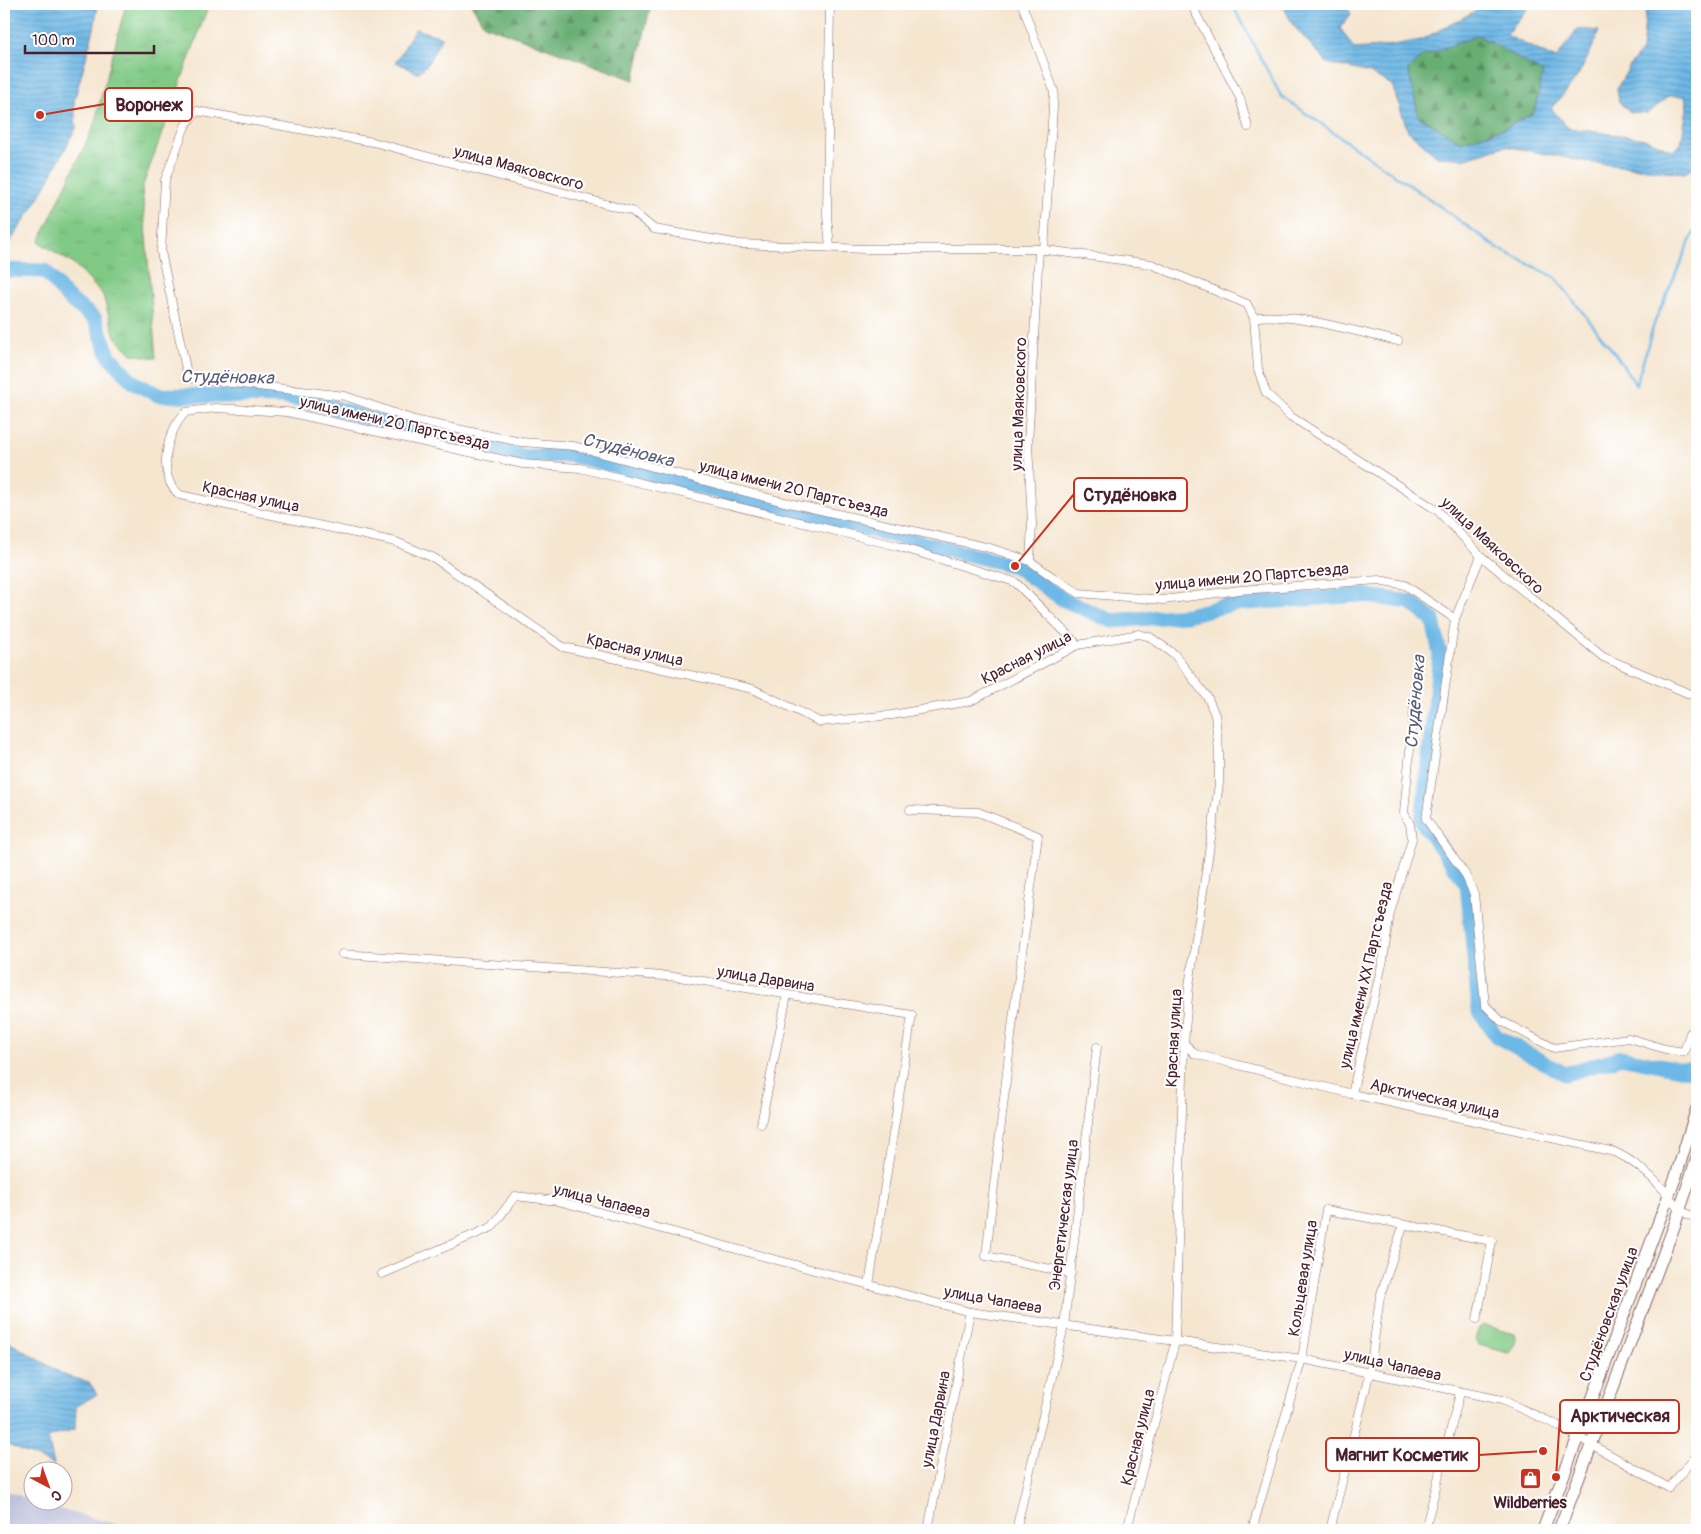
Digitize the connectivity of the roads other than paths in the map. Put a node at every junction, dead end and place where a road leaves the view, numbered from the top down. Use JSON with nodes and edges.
{"nodes":[{"id":1,"x":830,"y":4,"type":"edge"},
{"id":2,"x":1022,"y":4,"type":"edge"},
{"id":3,"x":1192,"y":4,"type":"edge"},
{"id":4,"x":197,"y":111,"type":"joint"},
{"id":5,"x":1248,"y":127,"type":"dead end"},
{"id":6,"x":830,"y":247,"type":"junction"},
{"id":7,"x":1041,"y":249,"type":"junction"},
{"id":8,"x":1254,"y":318,"type":"junction"},
{"id":9,"x":1398,"y":341,"type":"dead end"},
{"id":10,"x":167,"y":477,"type":"joint"},
{"id":11,"x":1482,"y":556,"type":"junction"},
{"id":12,"x":1030,"y":561,"type":"junction"},
{"id":13,"x":1455,"y":619,"type":"junction"},
{"id":14,"x":1078,"y":644,"type":"junction"},
{"id":15,"x":1416,"y":686,"type":"dead end"},
{"id":16,"x":1697,"y":697,"type":"edge"},
{"id":17,"x":910,"y":810,"type":"dead end"},
{"id":18,"x":342,"y":954,"type":"dead end"},
{"id":19,"x":787,"y":995,"type":"junction"},
{"id":20,"x":1697,"y":1028,"type":"edge"},
{"id":21,"x":1184,"y":1043,"type":"junction"},
{"id":22,"x":1097,"y":1047,"type":"dead end"},
{"id":23,"x":1352,"y":1094,"type":"junction"},
{"id":24,"x":1697,"y":1108,"type":"edge"},
{"id":25,"x":761,"y":1124,"type":"dead end"},
{"id":26,"x":1697,"y":1158,"type":"edge"},
{"id":27,"x":1676,"y":1176,"type":"junction"},
{"id":28,"x":1690,"y":1180,"type":"junction"},
{"id":29,"x":1668,"y":1197,"type":"junction"},
{"id":30,"x":1679,"y":1211,"type":"junction"},
{"id":31,"x":1697,"y":1218,"type":"edge"},
{"id":32,"x":1660,"y":1219,"type":"junction"},
{"id":33,"x":1675,"y":1224,"type":"junction"},
{"id":34,"x":1403,"y":1226,"type":"junction"},
{"id":35,"x":1071,"y":1273,"type":"junction"},
{"id":36,"x":382,"y":1274,"type":"dead end"},
{"id":37,"x":869,"y":1285,"type":"junction"},
{"id":38,"x":970,"y":1312,"type":"junction"},
{"id":39,"x":1477,"y":1319,"type":"dead end"},
{"id":40,"x":1064,"y":1326,"type":"junction"},
{"id":41,"x":1175,"y":1342,"type":"junction"},
{"id":42,"x":1302,"y":1359,"type":"junction"},
{"id":43,"x":1370,"y":1371,"type":"junction"},
{"id":44,"x":1460,"y":1393,"type":"junction"},
{"id":45,"x":1580,"y":1438,"type":"junction"},
{"id":46,"x":1592,"y":1444,"type":"junction"},
{"id":47,"x":1697,"y":1454,"type":"edge"},
{"id":48,"x":928,"y":1530,"type":"edge"},
{"id":49,"x":1016,"y":1530,"type":"edge"},
{"id":50,"x":1127,"y":1530,"type":"edge"},
{"id":51,"x":1252,"y":1530,"type":"edge"},
{"id":52,"x":1330,"y":1530,"type":"edge"},
{"id":53,"x":1425,"y":1530,"type":"edge"},
{"id":54,"x":1544,"y":1530,"type":"edge"},
{"id":55,"x":1559,"y":1530,"type":"edge"}],
"edges":[{"from":1,"to":6,"type":"street"},
{"from":2,"to":7,"type":"street","name":"улица Маяковского"},
{"from":3,"to":5,"type":"street"},
{"from":4,"to":6,"type":"street","name":"улица Маяковского"},
{"from":4,"to":12,"type":"street","name":"улица имени 20 Партсъезда"},
{"from":6,"to":7,"type":"street","name":"улица Маяковского"},
{"from":7,"to":8,"type":"street","name":"улица Маяковского"},
{"from":7,"to":12,"type":"street","name":"улица Маяковского"},
{"from":8,"to":9,"type":"street"},
{"from":8,"to":11,"type":"street","name":"улица Маяковского"},
{"from":10,"to":14,"type":"street","name":"Красная улица"},
{"from":10,"to":14,"type":"street","name":"улица имени 20 Партсъезда"},
{"from":11,"to":13,"type":"street"},
{"from":11,"to":16,"type":"street","name":"улица Маяковского"},
{"from":12,"to":13,"type":"street","name":"улица имени 20 Партсъезда"},
{"from":13,"to":20,"type":"street"},
{"from":14,"to":21,"type":"street","name":"Красная улица"},
{"from":15,"to":23,"type":"street","name":"улица имени ХХ Партсъезда"},
{"from":17,"to":35,"type":"street"},
{"from":18,"to":19,"type":"street","name":"улица Дарвина"},
{"from":19,"to":25,"type":"street"},
{"from":19,"to":37,"type":"street","name":"улица Дарвина"},
{"from":21,"to":23,"type":"street","name":"Арктическая улица"},
{"from":21,"to":41,"type":"street","name":"Красная улица"},
{"from":22,"to":35,"type":"street","name":"Энергетическая улица"},
{"from":23,"to":29,"type":"street","name":"Арктическая улица"},
{"from":24,"to":27,"type":"main road","name":"Студёновская улица"},
{"from":26,"to":28,"type":"main road","name":"Студёновская улица"},
{"from":27,"to":28,"type":"main road"},
{"from":27,"to":29,"type":"main road","name":"Студёновская улица"},
{"from":28,"to":30,"type":"main road","name":"Студёновская улица"},
{"from":29,"to":30,"type":"street","name":"Арктическая улица"},
{"from":29,"to":32,"type":"main road","name":"Студёновская улица"},
{"from":30,"to":31,"type":"street"},
{"from":30,"to":33,"type":"main road","name":"Студёновская улица"},
{"from":32,"to":33,"type":"main road"},
{"from":32,"to":45,"type":"main road","name":"Студёновская улица"},
{"from":33,"to":46,"type":"main road","name":"Студёновская улица"},
{"from":34,"to":39,"type":"street","name":"Кольцевая улица"},
{"from":34,"to":42,"type":"street","name":"Кольцевая улица"},
{"from":34,"to":43,"type":"street"},
{"from":35,"to":40,"type":"street","name":"Энергетическая улица"},
{"from":36,"to":37,"type":"street","name":"улица Чапаева"},
{"from":37,"to":38,"type":"street","name":"улица Чапаева"},
{"from":38,"to":40,"type":"street","name":"улица Чапаева"},
{"from":38,"to":48,"type":"street","name":"улица Дарвина"},
{"from":40,"to":41,"type":"street","name":"улица Чапаева"},
{"from":40,"to":49,"type":"street","name":"Энергетическая улица"},
{"from":41,"to":42,"type":"street","name":"улица Чапаева"},
{"from":41,"to":50,"type":"street","name":"Красная улица"},
{"from":42,"to":43,"type":"street","name":"улица Чапаева"},
{"from":42,"to":51,"type":"street","name":"Кольцевая улица"},
{"from":43,"to":44,"type":"street","name":"улица Чапаева"},
{"from":43,"to":52,"type":"street"},
{"from":44,"to":45,"type":"street","name":"улица Чапаева"},
{"from":44,"to":53,"type":"street"},
{"from":45,"to":46,"type":"street","name":"улица Чапаева"},
{"from":45,"to":54,"type":"main road","name":"Студёновская улица"},
{"from":46,"to":47,"type":"street","name":"улица Чапаева"},
{"from":46,"to":55,"type":"main road","name":"Студёновская улица"}]}
